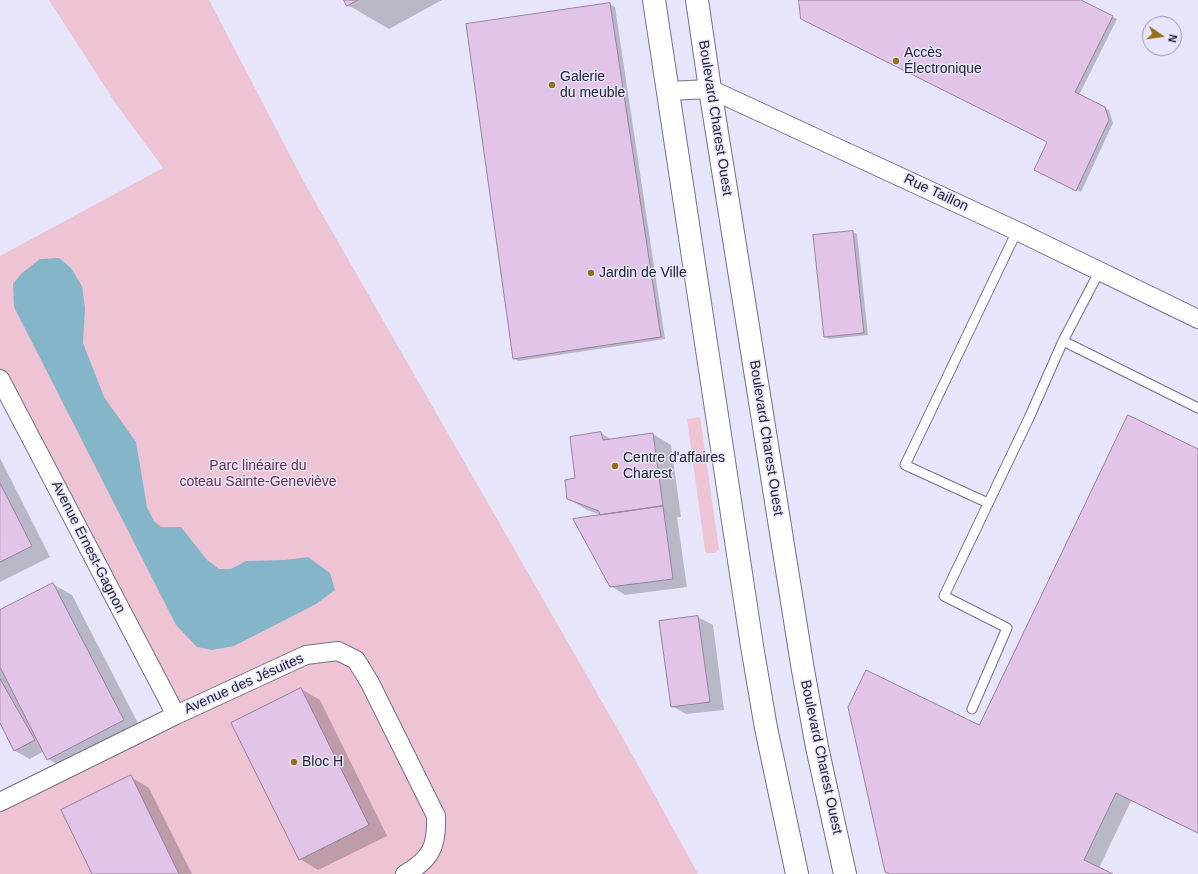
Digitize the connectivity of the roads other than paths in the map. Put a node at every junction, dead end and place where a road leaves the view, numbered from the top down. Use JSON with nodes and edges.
{"nodes":[{"id":1,"x":654,"y":0,"type":"edge"},
{"id":2,"x":697,"y":0,"type":"edge"},
{"id":3,"x":710,"y":89,"type":"junction"},
{"id":4,"x":668,"y":91,"type":"junction"},
{"id":5,"x":1017,"y":231,"type":"junction"},
{"id":6,"x":1099,"y":272,"type":"junction"},
{"id":7,"x":1198,"y":319,"type":"edge"},
{"id":8,"x":1063,"y":341,"type":"junction"},
{"id":9,"x":0,"y":379,"type":"edge"},
{"id":10,"x":1198,"y":408,"type":"edge"},
{"id":11,"x":988,"y":503,"type":"junction"},
{"id":12,"x":972,"y":708,"type":"dead end"},
{"id":13,"x":176,"y":715,"type":"junction"},
{"id":14,"x":0,"y":802,"type":"edge"},
{"id":15,"x":405,"y":874,"type":"edge"},
{"id":16,"x":797,"y":874,"type":"edge"},
{"id":17,"x":845,"y":874,"type":"edge"}],
"edges":[{"from":1,"to":4,"type":"main road"},
{"from":2,"to":3,"type":"main road","name":"Boulevard Charest Ouest"},
{"from":3,"to":4,"type":"street","name":"Rue Taillon"},
{"from":3,"to":5,"type":"street","name":"Rue Taillon"},
{"from":3,"to":17,"type":"main road","name":"Boulevard Charest Ouest"},
{"from":4,"to":16,"type":"main road"},
{"from":5,"to":6,"type":"street","name":"Rue Taillon"},
{"from":5,"to":11,"type":"lane"},
{"from":6,"to":7,"type":"street","name":"Rue Taillon"},
{"from":6,"to":8,"type":"lane"},
{"from":8,"to":10,"type":"lane"},
{"from":8,"to":11,"type":"lane"},
{"from":9,"to":13,"type":"street","name":"Avenue Ernest-Gagnon"},
{"from":11,"to":12,"type":"lane"},
{"from":13,"to":14,"type":"street","name":"Avenue des Jésuites"},
{"from":13,"to":15,"type":"street","name":"Avenue des Jésuites"}]}
